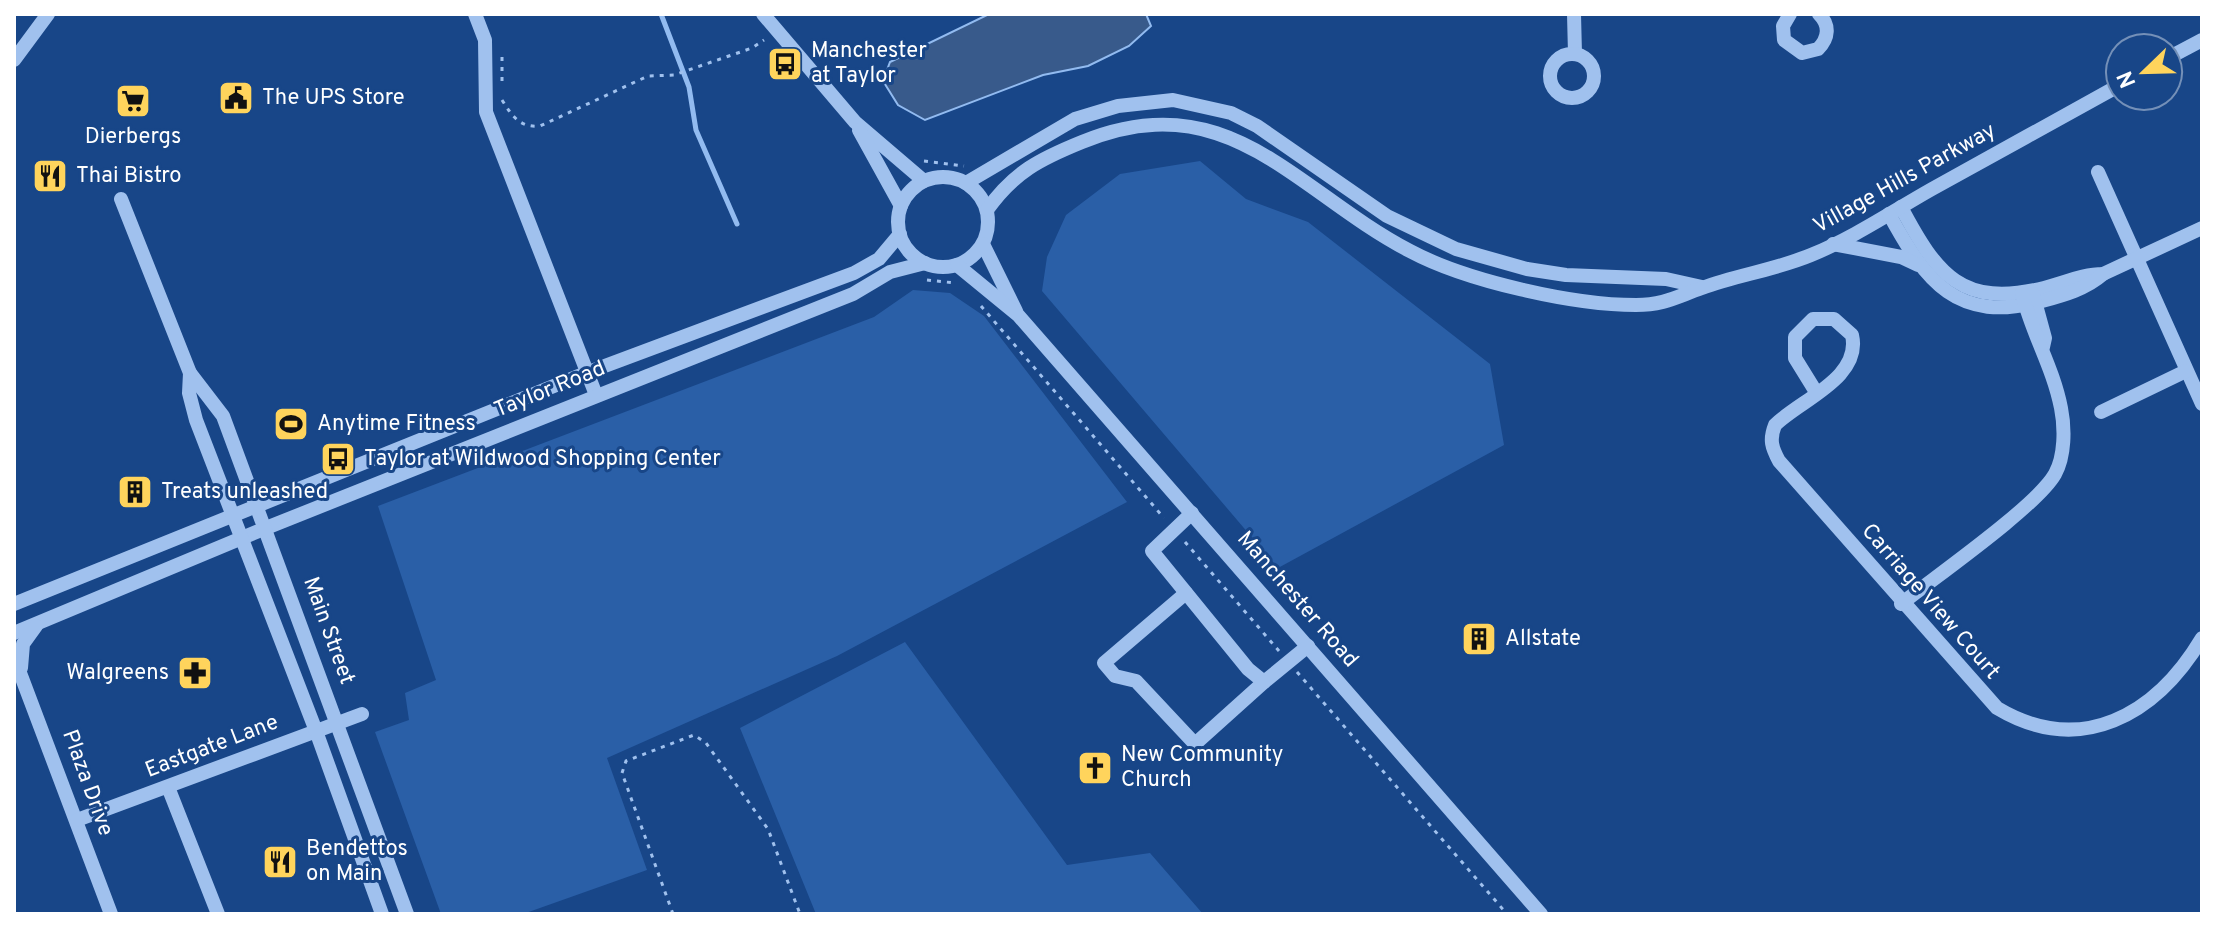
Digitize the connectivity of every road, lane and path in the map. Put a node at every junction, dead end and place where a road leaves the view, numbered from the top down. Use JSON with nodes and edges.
{"nodes":[{"id":1,"x":48,"y":14,"type":"edge"},
{"id":2,"x":475,"y":14,"type":"edge"},
{"id":3,"x":763,"y":14,"type":"edge"},
{"id":4,"x":1574,"y":14,"type":"edge"},
{"id":5,"x":1790,"y":14,"type":"edge"},
{"id":6,"x":1819,"y":14,"type":"edge"},
{"id":7,"x":485,"y":40,"type":"junction"},
{"id":8,"x":764,"y":40,"type":"dead end"},
{"id":9,"x":2202,"y":40,"type":"edge"},
{"id":10,"x":2184,"y":50,"type":"edge"},
{"id":11,"x":1575,"y":54,"type":"dead end"},
{"id":12,"x":14,"y":60,"type":"edge"},
{"id":13,"x":502,"y":87,"type":"dead end"},
{"id":14,"x":2104,"y":94,"type":"edge"},
{"id":15,"x":501,"y":98,"type":"dead end"},
{"id":16,"x":855,"y":122,"type":"junction"},
{"id":17,"x":1280,"y":140,"type":"junction"},
{"id":18,"x":1270,"y":156,"type":"junction"},
{"id":19,"x":923,"y":161,"type":"dead end"},
{"id":20,"x":967,"y":166,"type":"dead end"},
{"id":21,"x":2098,"y":172,"type":"dead end"},
{"id":22,"x":924,"y":181,"type":"junction"},
{"id":23,"x":966,"y":183,"type":"junction"},
{"id":24,"x":121,"y":199,"type":"dead end"},
{"id":25,"x":901,"y":206,"type":"junction"},
{"id":26,"x":987,"y":210,"type":"junction"},
{"id":27,"x":1895,"y":211,"type":"junction"},
{"id":28,"x":2202,"y":228,"type":"edge"},
{"id":29,"x":900,"y":234,"type":"junction"},
{"id":30,"x":983,"y":244,"type":"junction"},
{"id":31,"x":1833,"y":244,"type":"junction"},
{"id":32,"x":2135,"y":262,"type":"junction"},
{"id":33,"x":925,"y":263,"type":"junction"},
{"id":34,"x":957,"y":265,"type":"junction"},
{"id":35,"x":1919,"y":265,"type":"junction"},
{"id":36,"x":914,"y":281,"type":"dead end"},
{"id":37,"x":1702,"y":287,"type":"junction"},
{"id":38,"x":964,"y":288,"type":"dead end"},
{"id":39,"x":2029,"y":298,"type":"junction"},
{"id":40,"x":977,"y":300,"type":"dead end"},
{"id":41,"x":1018,"y":315,"type":"junction"},
{"id":42,"x":2186,"y":371,"type":"junction"},
{"id":43,"x":190,"y":373,"type":"junction"},
{"id":44,"x":586,"y":373,"type":"junction"},
{"id":45,"x":1816,"y":392,"type":"junction"},
{"id":46,"x":596,"y":395,"type":"junction"},
{"id":47,"x":2202,"y":404,"type":"edge"},
{"id":48,"x":2101,"y":412,"type":"dead end"},
{"id":49,"x":258,"y":505,"type":"junction"},
{"id":50,"x":1192,"y":513,"type":"junction"},
{"id":51,"x":233,"y":515,"type":"junction"},
{"id":52,"x":266,"y":528,"type":"junction"},
{"id":53,"x":1175,"y":530,"type":"junction"},
{"id":54,"x":242,"y":538,"type":"junction"},
{"id":55,"x":1186,"y":593,"type":"junction"},
{"id":56,"x":14,"y":604,"type":"edge"},
{"id":57,"x":1901,"y":604,"type":"junction"},
{"id":58,"x":38,"y":625,"type":"junction"},
{"id":59,"x":14,"y":633,"type":"edge"},
{"id":60,"x":2202,"y":638,"type":"edge"},
{"id":61,"x":1308,"y":646,"type":"junction"},
{"id":62,"x":2196,"y":660,"type":"edge"},
{"id":63,"x":17,"y":663,"type":"edge"},
{"id":64,"x":1289,"y":663,"type":"junction"},
{"id":65,"x":1264,"y":682,"type":"junction"},
{"id":66,"x":362,"y":714,"type":"dead end"},
{"id":67,"x":338,"y":723,"type":"junction"},
{"id":68,"x":316,"y":731,"type":"junction"},
{"id":69,"x":168,"y":787,"type":"junction"},
{"id":70,"x":77,"y":820,"type":"junction"},
{"id":71,"x":111,"y":914,"type":"edge"},
{"id":72,"x":218,"y":914,"type":"edge"},
{"id":73,"x":382,"y":914,"type":"edge"},
{"id":74,"x":407,"y":914,"type":"edge"},
{"id":75,"x":673,"y":914,"type":"edge"},
{"id":76,"x":800,"y":914,"type":"edge"},
{"id":77,"x":1507,"y":914,"type":"edge"},
{"id":78,"x":1541,"y":914,"type":"edge"}],
"edges":[{"from":1,"to":12,"type":"street"},
{"from":2,"to":7,"type":"street"},
{"from":3,"to":16,"type":"street"},
{"from":4,"to":11,"type":"street"},
{"from":5,"to":6,"type":"street"},
{"from":7,"to":13,"type":"path"},
{"from":7,"to":44,"type":"street"},
{"from":8,"to":15,"type":"path"},
{"from":9,"to":10,"type":"street"},
{"from":14,"to":27,"type":"street","name":"Village Hills Parkway"},
{"from":16,"to":22,"type":"street"},
{"from":16,"to":25,"type":"street"},
{"from":17,"to":18,"type":"street"},
{"from":17,"to":23,"type":"street","name":"Village Hills Parkway"},
{"from":17,"to":37,"type":"street","name":"Village Hills Parkway"},
{"from":18,"to":26,"type":"street","name":"Village Hills Parkway"},
{"from":18,"to":37,"type":"street","name":"Village Hills Parkway"},
{"from":19,"to":20,"type":"path"},
{"from":21,"to":32,"type":"street"},
{"from":22,"to":23,"type":"street"},
{"from":22,"to":25,"type":"street"},
{"from":23,"to":26,"type":"street"},
{"from":24,"to":43,"type":"street","name":"Main Street"},
{"from":25,"to":29,"type":"street"},
{"from":26,"to":30,"type":"street"},
{"from":27,"to":31,"type":"street","name":"Village Hills Parkway"},
{"from":27,"to":35,"type":"street"},
{"from":27,"to":39,"type":"street"},
{"from":28,"to":32,"type":"street"},
{"from":29,"to":33,"type":"street"},
{"from":29,"to":44,"type":"street","name":"Taylor Road"},
{"from":30,"to":34,"type":"street"},
{"from":30,"to":41,"type":"street","name":"Manchester Road"},
{"from":31,"to":35,"type":"street"},
{"from":31,"to":37,"type":"street","name":"Village Hills Parkway"},
{"from":32,"to":39,"type":"street"},
{"from":32,"to":42,"type":"street"},
{"from":33,"to":34,"type":"street"},
{"from":33,"to":46,"type":"street","name":"Taylor Road"},
{"from":34,"to":41,"type":"street","name":"Manchester Road"},
{"from":35,"to":39,"type":"street"},
{"from":36,"to":38,"type":"path"},
{"from":39,"to":57,"type":"street"},
{"from":40,"to":53,"type":"path"},
{"from":41,"to":50,"type":"street","name":"Manchester Road"},
{"from":42,"to":47,"type":"street"},
{"from":42,"to":48,"type":"street"},
{"from":43,"to":49,"type":"street","name":"Main Street"},
{"from":43,"to":51,"type":"street","name":"Main Street"},
{"from":44,"to":46,"type":"street"},
{"from":44,"to":49,"type":"street","name":"Taylor Road"},
{"from":45,"to":45,"type":"street","name":"Carriage View Court"},
{"from":45,"to":57,"type":"street","name":"Carriage View Court"},
{"from":46,"to":52,"type":"street","name":"Taylor Road"},
{"from":49,"to":51,"type":"street","name":"Taylor Road"},
{"from":49,"to":52,"type":"street","name":"Main Street"},
{"from":50,"to":53,"type":"street"},
{"from":50,"to":61,"type":"street","name":"Manchester Road"},
{"from":51,"to":54,"type":"street","name":"Main Street"},
{"from":51,"to":56,"type":"street","name":"Taylor Road"},
{"from":52,"to":54,"type":"street","name":"Taylor Road"},
{"from":52,"to":67,"type":"street","name":"Main Street"},
{"from":53,"to":55,"type":"street"},
{"from":53,"to":64,"type":"path"},
{"from":54,"to":58,"type":"street","name":"Taylor Road"},
{"from":54,"to":68,"type":"street","name":"Main Street"},
{"from":55,"to":65,"type":"street"},
{"from":55,"to":65,"type":"street"},
{"from":57,"to":62,"type":"street","name":"Carriage View Court"},
{"from":58,"to":59,"type":"street","name":"Taylor Road"},
{"from":58,"to":63,"type":"street"},
{"from":60,"to":62,"type":"street","name":"Carriage View Court"},
{"from":61,"to":64,"type":"street"},
{"from":61,"to":78,"type":"street","name":"Manchester Road"},
{"from":63,"to":70,"type":"street","name":"Plaza Drive"},
{"from":64,"to":65,"type":"street"},
{"from":64,"to":77,"type":"path"},
{"from":66,"to":67,"type":"street","name":"Eastgate Lane"},
{"from":67,"to":68,"type":"street","name":"Eastgate Lane"},
{"from":67,"to":74,"type":"street","name":"Main Street"},
{"from":68,"to":69,"type":"street","name":"Eastgate Lane"},
{"from":68,"to":73,"type":"street","name":"Main Street"},
{"from":69,"to":70,"type":"street","name":"Eastgate Lane"},
{"from":69,"to":72,"type":"street"},
{"from":70,"to":71,"type":"street","name":"Plaza Drive"},
{"from":75,"to":76,"type":"path"}]}
